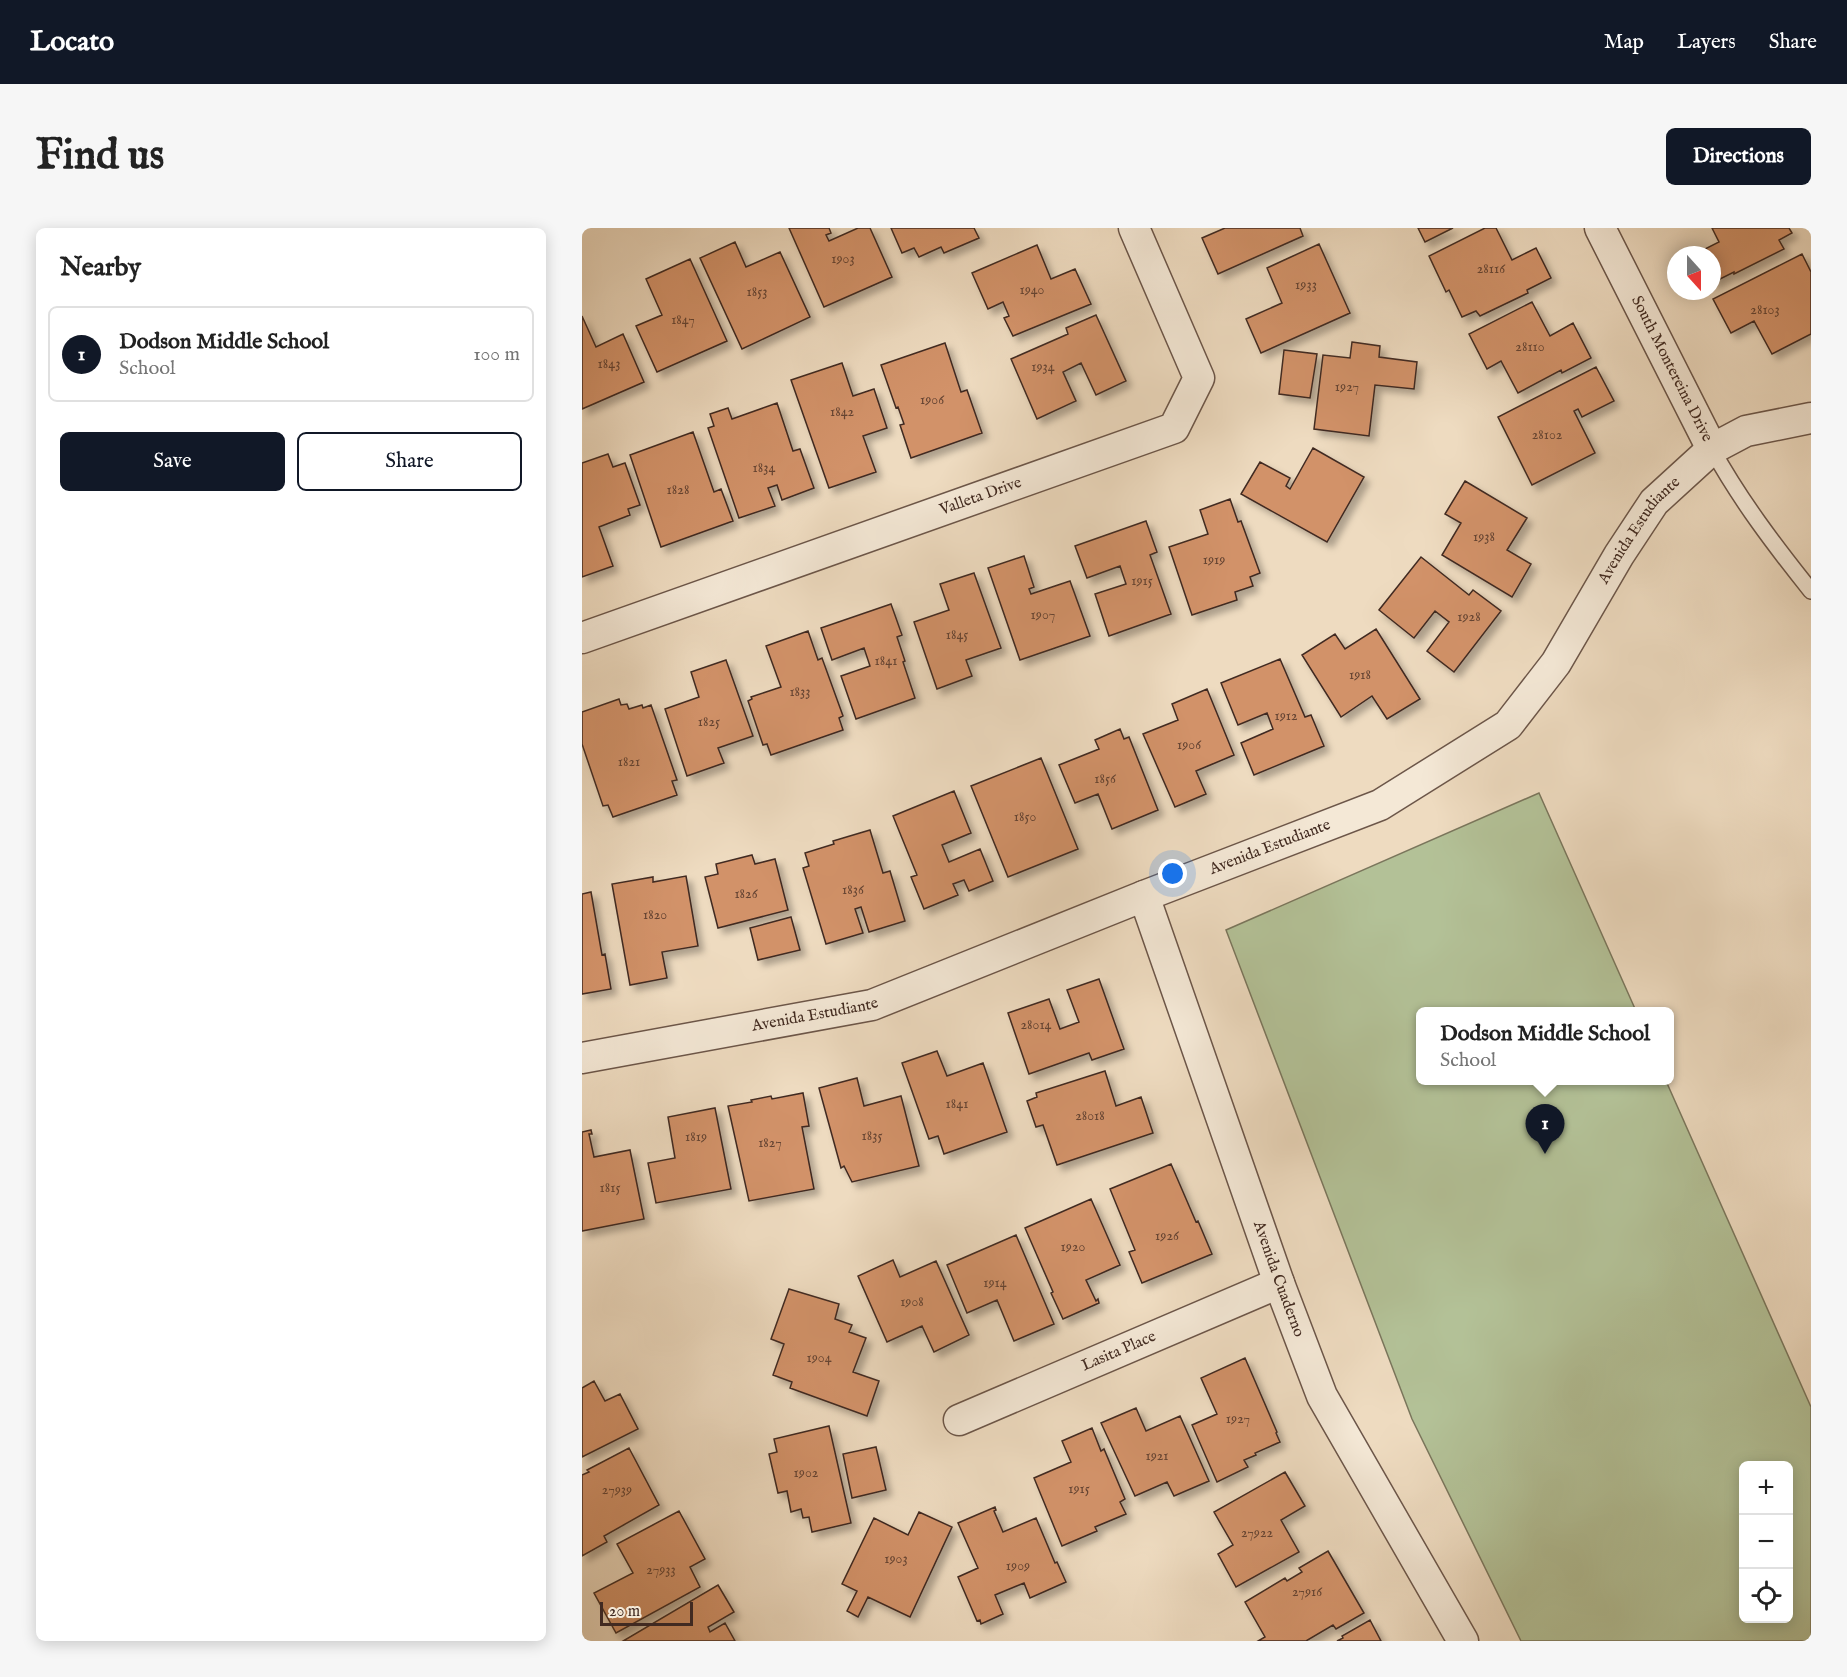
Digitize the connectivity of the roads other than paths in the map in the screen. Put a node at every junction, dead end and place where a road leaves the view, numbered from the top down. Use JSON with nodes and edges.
{"nodes":[{"id":1,"x":1134,"y":228,"type":"edge"},
{"id":2,"x":1600,"y":228,"type":"edge"},
{"id":3,"x":1811,"y":418,"type":"edge"},
{"id":4,"x":1712,"y":449,"type":"junction"},
{"id":5,"x":1811,"y":591,"type":"edge"},
{"id":6,"x":582,"y":638,"type":"edge"},
{"id":7,"x":1144,"y":896,"type":"junction"},
{"id":8,"x":582,"y":1058,"type":"edge"},
{"id":9,"x":1279,"y":1283,"type":"junction"},
{"id":10,"x":959,"y":1420,"type":"dead end"},
{"id":11,"x":1463,"y":1641,"type":"edge"}],
"edges":[{"from":1,"to":6,"type":"street","name":"Valleta Drive"},
{"from":2,"to":4,"type":"street","name":"South Montereina Drive"},
{"from":3,"to":4,"type":"street","name":"South Montereina Drive"},
{"from":4,"to":5,"type":"lane"},
{"from":4,"to":7,"type":"street","name":"Avenida Estudiante"},
{"from":7,"to":8,"type":"street","name":"Avenida Estudiante"},
{"from":7,"to":9,"type":"street","name":"Avenida Cuaderno"},
{"from":9,"to":10,"type":"street","name":"Lasita Place"},
{"from":9,"to":11,"type":"street","name":"Avenida Cuaderno"}]}
